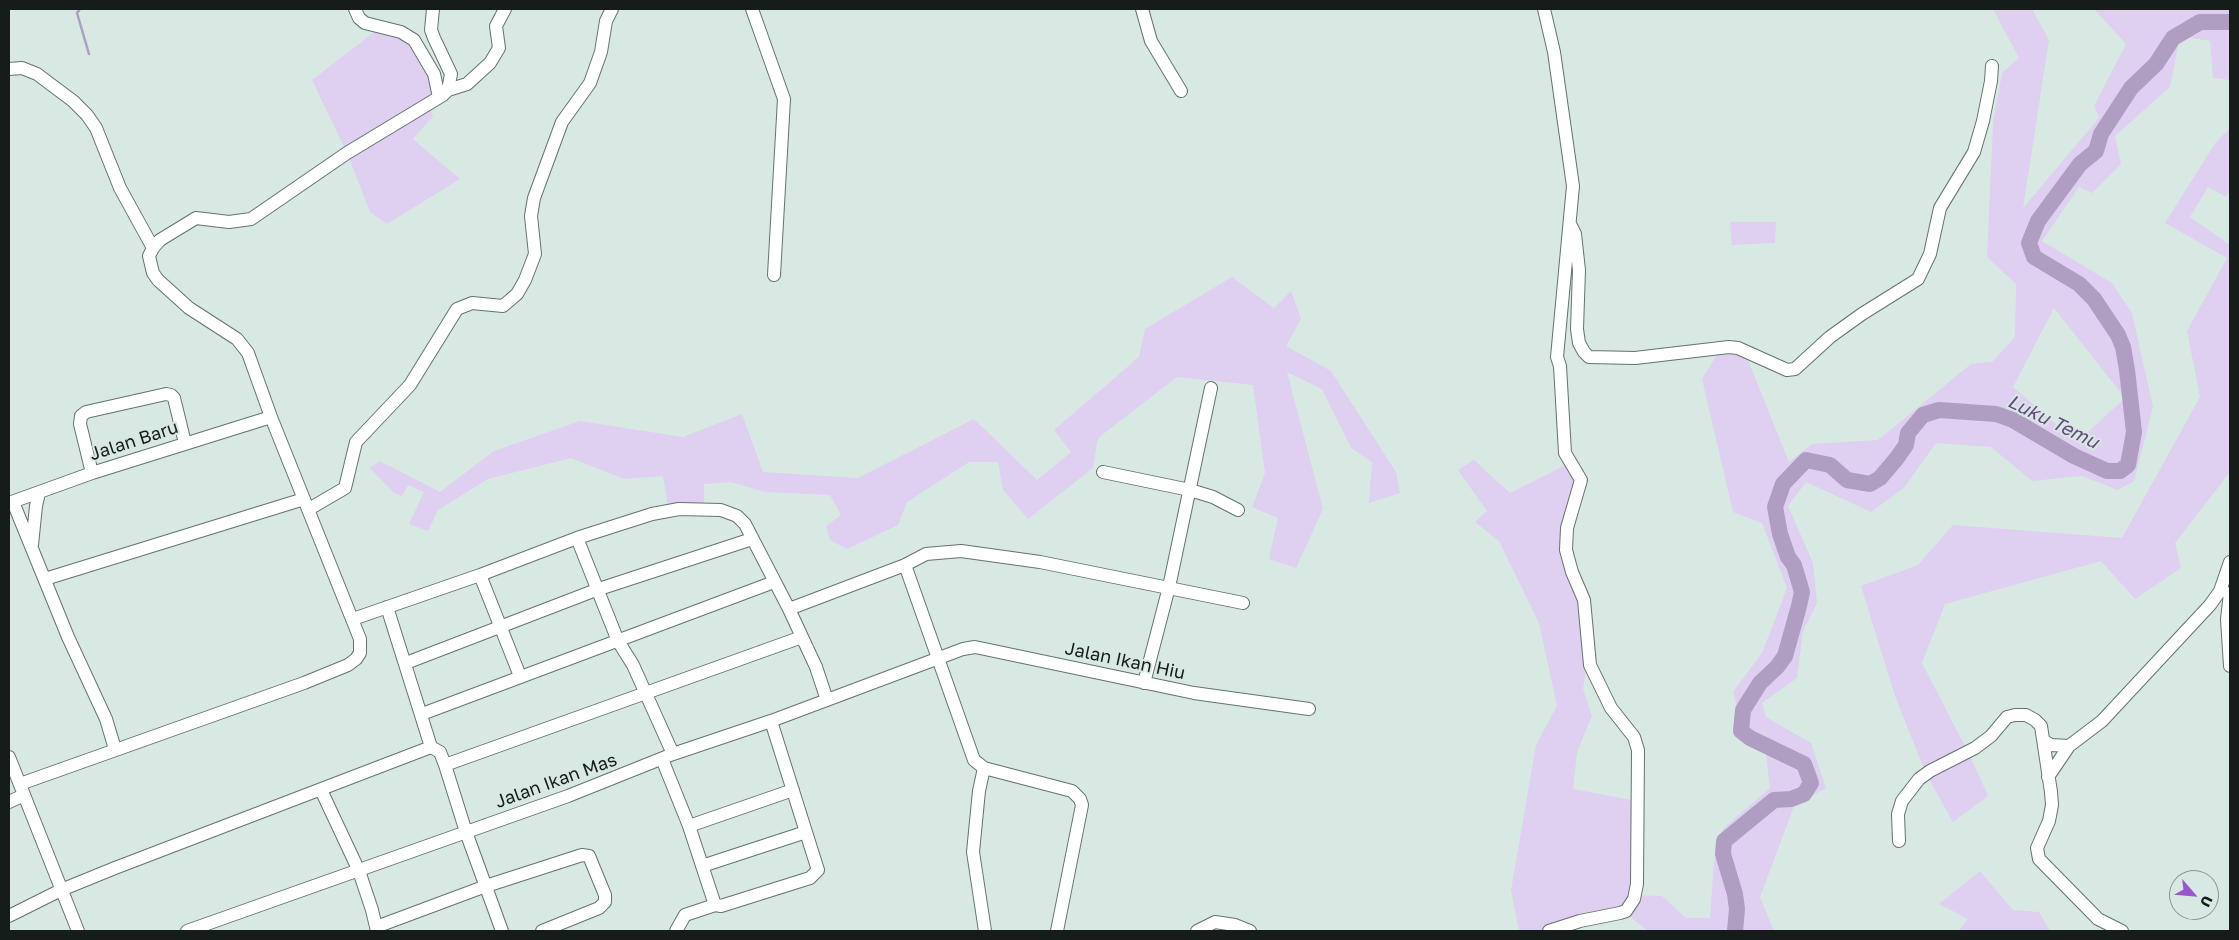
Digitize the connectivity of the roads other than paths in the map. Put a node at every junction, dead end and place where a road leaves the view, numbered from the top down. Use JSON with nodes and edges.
{"nodes":[{"id":1,"x":355,"y":9,"type":"edge"},
{"id":2,"x":433,"y":9,"type":"edge"},
{"id":3,"x":505,"y":9,"type":"edge"},
{"id":4,"x":612,"y":9,"type":"edge"},
{"id":5,"x":752,"y":9,"type":"edge"},
{"id":6,"x":1142,"y":9,"type":"edge"},
{"id":7,"x":1544,"y":9,"type":"edge"},
{"id":8,"x":1992,"y":66,"type":"dead end"},
{"id":9,"x":9,"y":69,"type":"edge"},
{"id":10,"x":1181,"y":91,"type":"dead end"},
{"id":11,"x":443,"y":94,"type":"junction"},
{"id":12,"x":1569,"y":222,"type":"junction"},
{"id":13,"x":153,"y":248,"type":"junction"},
{"id":14,"x":774,"y":275,"type":"dead end"},
{"id":15,"x":1577,"y":329,"type":"junction"},
{"id":16,"x":1557,"y":357,"type":"junction"},
{"id":17,"x":1211,"y":388,"type":"dead end"},
{"id":18,"x":272,"y":416,"type":"junction"},
{"id":19,"x":185,"y":443,"type":"junction"},
{"id":20,"x":1103,"y":472,"type":"dead end"},
{"id":21,"x":92,"y":473,"type":"junction"},
{"id":22,"x":1190,"y":490,"type":"junction"},
{"id":23,"x":39,"y":493,"type":"junction"},
{"id":24,"x":11,"y":503,"type":"edge"},
{"id":25,"x":306,"y":504,"type":"junction"},
{"id":26,"x":1238,"y":510,"type":"dead end"},
{"id":27,"x":577,"y":538,"type":"junction"},
{"id":28,"x":752,"y":539,"type":"junction"},
{"id":29,"x":32,"y":546,"type":"junction"},
{"id":30,"x":2230,"y":562,"type":"edge"},
{"id":31,"x":905,"y":565,"type":"junction"},
{"id":32,"x":480,"y":575,"type":"junction"},
{"id":33,"x":45,"y":579,"type":"junction"},
{"id":34,"x":774,"y":582,"type":"junction"},
{"id":35,"x":1169,"y":587,"type":"junction"},
{"id":36,"x":596,"y":590,"type":"junction"},
{"id":37,"x":2230,"y":593,"type":"edge"},
{"id":38,"x":1243,"y":603,"type":"dead end"},
{"id":39,"x":387,"y":607,"type":"junction"},
{"id":40,"x":789,"y":609,"type":"junction"},
{"id":41,"x":353,"y":619,"type":"junction"},
{"id":42,"x":502,"y":626,"type":"junction"},
{"id":43,"x":802,"y":638,"type":"junction"},
{"id":44,"x":618,"y":641,"type":"junction"},
{"id":45,"x":937,"y":660,"type":"junction"},
{"id":46,"x":406,"y":663,"type":"junction"},
{"id":47,"x":2230,"y":666,"type":"edge"},
{"id":48,"x":520,"y":676,"type":"junction"},
{"id":49,"x":1144,"y":684,"type":"junction"},
{"id":50,"x":646,"y":693,"type":"junction"},
{"id":51,"x":827,"y":700,"type":"junction"},
{"id":52,"x":1309,"y":709,"type":"dead end"},
{"id":53,"x":422,"y":714,"type":"junction"},
{"id":54,"x":771,"y":722,"type":"junction"},
{"id":55,"x":2044,"y":741,"type":"junction"},
{"id":56,"x":2069,"y":746,"type":"junction"},
{"id":57,"x":431,"y":747,"type":"junction"},
{"id":58,"x":115,"y":749,"type":"junction"},
{"id":59,"x":9,"y":756,"type":"edge"},
{"id":60,"x":668,"y":757,"type":"junction"},
{"id":61,"x":445,"y":764,"type":"junction"},
{"id":62,"x":984,"y":768,"type":"junction"},
{"id":63,"x":2048,"y":777,"type":"junction"},
{"id":64,"x":22,"y":789,"type":"junction"},
{"id":65,"x":321,"y":790,"type":"junction"},
{"id":66,"x":793,"y":790,"type":"junction"},
{"id":67,"x":9,"y":802,"type":"edge"},
{"id":68,"x":689,"y":826,"type":"junction"},
{"id":69,"x":466,"y":832,"type":"junction"},
{"id":70,"x":806,"y":832,"type":"junction"},
{"id":71,"x":1899,"y":841,"type":"dead end"},
{"id":72,"x":702,"y":866,"type":"junction"},
{"id":73,"x":359,"y":871,"type":"junction"},
{"id":74,"x":486,"y":886,"type":"junction"},
{"id":75,"x":61,"y":890,"type":"junction"},
{"id":76,"x":715,"y":905,"type":"junction"},
{"id":77,"x":9,"y":916,"type":"edge"},
{"id":78,"x":376,"y":929,"type":"edge"},
{"id":79,"x":78,"y":931,"type":"edge"},
{"id":80,"x":187,"y":931,"type":"edge"},
{"id":81,"x":502,"y":931,"type":"edge"},
{"id":82,"x":542,"y":931,"type":"edge"},
{"id":83,"x":676,"y":931,"type":"edge"},
{"id":84,"x":985,"y":931,"type":"edge"},
{"id":85,"x":1057,"y":931,"type":"edge"},
{"id":86,"x":1197,"y":931,"type":"edge"},
{"id":87,"x":1250,"y":931,"type":"edge"},
{"id":88,"x":1550,"y":931,"type":"edge"},
{"id":89,"x":2122,"y":931,"type":"edge"}],
"edges":[{"from":1,"to":11,"type":"street"},
{"from":2,"to":11,"type":"street"},
{"from":3,"to":11,"type":"street"},
{"from":4,"to":25,"type":"street"},
{"from":5,"to":14,"type":"street"},
{"from":6,"to":10,"type":"street"},
{"from":7,"to":12,"type":"street"},
{"from":8,"to":15,"type":"street"},
{"from":9,"to":13,"type":"street"},
{"from":11,"to":13,"type":"street"},
{"from":12,"to":15,"type":"street"},
{"from":12,"to":16,"type":"street"},
{"from":13,"to":18,"type":"street"},
{"from":15,"to":16,"type":"street"},
{"from":16,"to":88,"type":"street"},
{"from":17,"to":22,"type":"street"},
{"from":18,"to":19,"type":"street","name":"Jalan Baru"},
{"from":18,"to":25,"type":"street"},
{"from":19,"to":21,"type":"street","name":"Jalan Baru"},
{"from":19,"to":21,"type":"street"},
{"from":20,"to":22,"type":"street"},
{"from":21,"to":23,"type":"street","name":"Jalan Baru"},
{"from":22,"to":26,"type":"street"},
{"from":22,"to":35,"type":"street"},
{"from":23,"to":24,"type":"street","name":"Jalan Baru"},
{"from":23,"to":29,"type":"street"},
{"from":24,"to":29,"type":"street"},
{"from":25,"to":33,"type":"street"},
{"from":25,"to":41,"type":"street"},
{"from":27,"to":28,"type":"street"},
{"from":27,"to":32,"type":"street"},
{"from":27,"to":36,"type":"street"},
{"from":28,"to":34,"type":"street"},
{"from":28,"to":36,"type":"street"},
{"from":29,"to":33,"type":"street"},
{"from":30,"to":56,"type":"street"},
{"from":31,"to":35,"type":"street"},
{"from":31,"to":40,"type":"street"},
{"from":31,"to":45,"type":"street"},
{"from":32,"to":39,"type":"street"},
{"from":32,"to":42,"type":"street"},
{"from":33,"to":58,"type":"street"},
{"from":34,"to":40,"type":"street"},
{"from":34,"to":44,"type":"street"},
{"from":35,"to":38,"type":"street"},
{"from":35,"to":49,"type":"street"},
{"from":36,"to":42,"type":"street"},
{"from":36,"to":44,"type":"street"},
{"from":37,"to":47,"type":"street"},
{"from":39,"to":41,"type":"street"},
{"from":39,"to":46,"type":"street"},
{"from":40,"to":43,"type":"street"},
{"from":41,"to":58,"type":"street"},
{"from":42,"to":46,"type":"street"},
{"from":42,"to":48,"type":"street"},
{"from":43,"to":50,"type":"street"},
{"from":43,"to":51,"type":"street"},
{"from":44,"to":48,"type":"street"},
{"from":44,"to":50,"type":"street"},
{"from":45,"to":49,"type":"street","name":"Jalan Ikan Hiu"},
{"from":45,"to":51,"type":"street","name":"Jalan Ikan Mas"},
{"from":45,"to":62,"type":"street"},
{"from":46,"to":53,"type":"street"},
{"from":48,"to":53,"type":"street"},
{"from":49,"to":52,"type":"street","name":"Jalan Ikan Hiu"},
{"from":50,"to":60,"type":"street"},
{"from":50,"to":61,"type":"street"},
{"from":51,"to":54,"type":"street","name":"Jalan Ikan Mas"},
{"from":53,"to":57,"type":"street"},
{"from":54,"to":60,"type":"street","name":"Jalan Ikan Mas"},
{"from":54,"to":66,"type":"street"},
{"from":55,"to":56,"type":"street"},
{"from":55,"to":63,"type":"street"},
{"from":55,"to":71,"type":"street"},
{"from":56,"to":63,"type":"street"},
{"from":57,"to":61,"type":"street"},
{"from":57,"to":65,"type":"street"},
{"from":58,"to":64,"type":"street"},
{"from":59,"to":64,"type":"street"},
{"from":60,"to":68,"type":"street"},
{"from":60,"to":69,"type":"street","name":"Jalan Ikan Mas"},
{"from":61,"to":69,"type":"street"},
{"from":62,"to":84,"type":"street"},
{"from":62,"to":85,"type":"street"},
{"from":63,"to":89,"type":"street"},
{"from":64,"to":67,"type":"street"},
{"from":64,"to":75,"type":"street"},
{"from":65,"to":73,"type":"street"},
{"from":65,"to":75,"type":"street"},
{"from":66,"to":68,"type":"street"},
{"from":66,"to":70,"type":"street"},
{"from":68,"to":72,"type":"street"},
{"from":69,"to":73,"type":"street","name":"Jalan Ikan Mas"},
{"from":69,"to":74,"type":"street"},
{"from":70,"to":72,"type":"street"},
{"from":70,"to":76,"type":"street"},
{"from":72,"to":76,"type":"street"},
{"from":73,"to":78,"type":"street"},
{"from":73,"to":80,"type":"street","name":"Jalan Ikan Mas"},
{"from":74,"to":78,"type":"street"},
{"from":74,"to":81,"type":"street"},
{"from":74,"to":82,"type":"street"},
{"from":75,"to":77,"type":"street"},
{"from":75,"to":79,"type":"street"},
{"from":76,"to":83,"type":"street"},
{"from":86,"to":87,"type":"street"}]}
